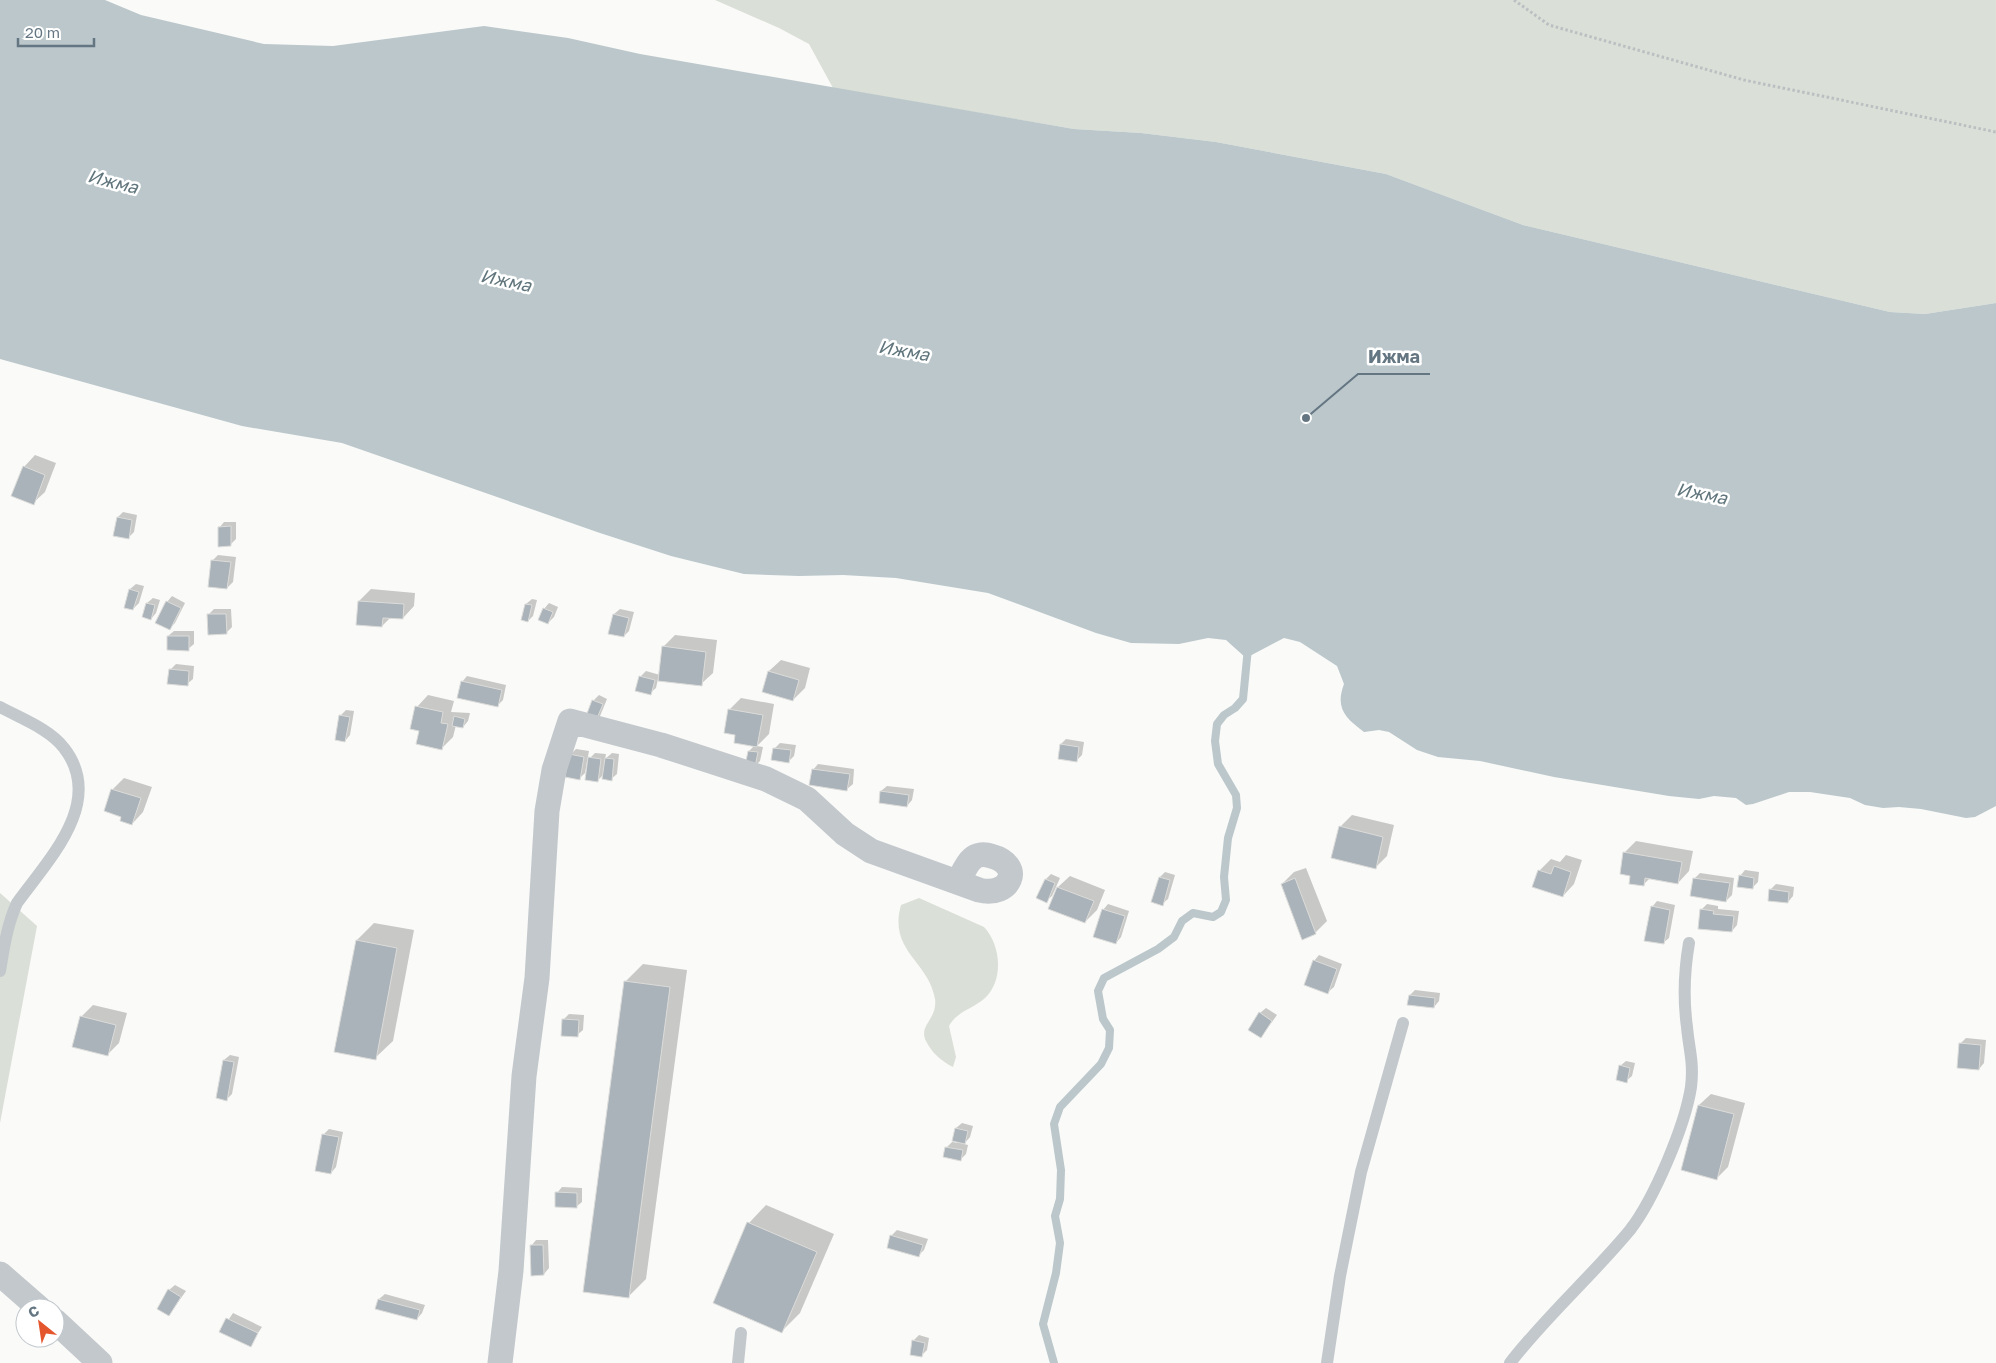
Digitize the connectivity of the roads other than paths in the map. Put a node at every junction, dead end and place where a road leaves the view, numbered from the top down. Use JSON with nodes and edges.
{"nodes":[{"id":1,"x":0,"y":707,"type":"edge"},
{"id":2,"x":958,"y":882,"type":"dead end"},
{"id":3,"x":4,"y":921,"type":"edge"},
{"id":4,"x":1689,"y":943,"type":"dead end"},
{"id":5,"x":0,"y":971,"type":"edge"},
{"id":6,"x":1404,"y":1023,"type":"dead end"},
{"id":7,"x":0,"y":1274,"type":"edge"},
{"id":8,"x":28,"y":1298,"type":"edge"},
{"id":9,"x":65,"y":1330,"type":"edge"},
{"id":10,"x":741,"y":1333,"type":"dead end"},
{"id":11,"x":100,"y":1363,"type":"edge"},
{"id":12,"x":500,"y":1363,"type":"edge"},
{"id":13,"x":738,"y":1363,"type":"edge"},
{"id":14,"x":1327,"y":1363,"type":"edge"},
{"id":15,"x":1510,"y":1363,"type":"edge"}],
"edges":[{"from":1,"to":3,"type":"lane"},
{"from":2,"to":12,"type":"street"},
{"from":3,"to":5,"type":"lane"},
{"from":4,"to":15,"type":"lane"},
{"from":6,"to":14,"type":"lane"},
{"from":7,"to":8,"type":"street"},
{"from":9,"to":11,"type":"street"},
{"from":10,"to":13,"type":"lane"}]}
